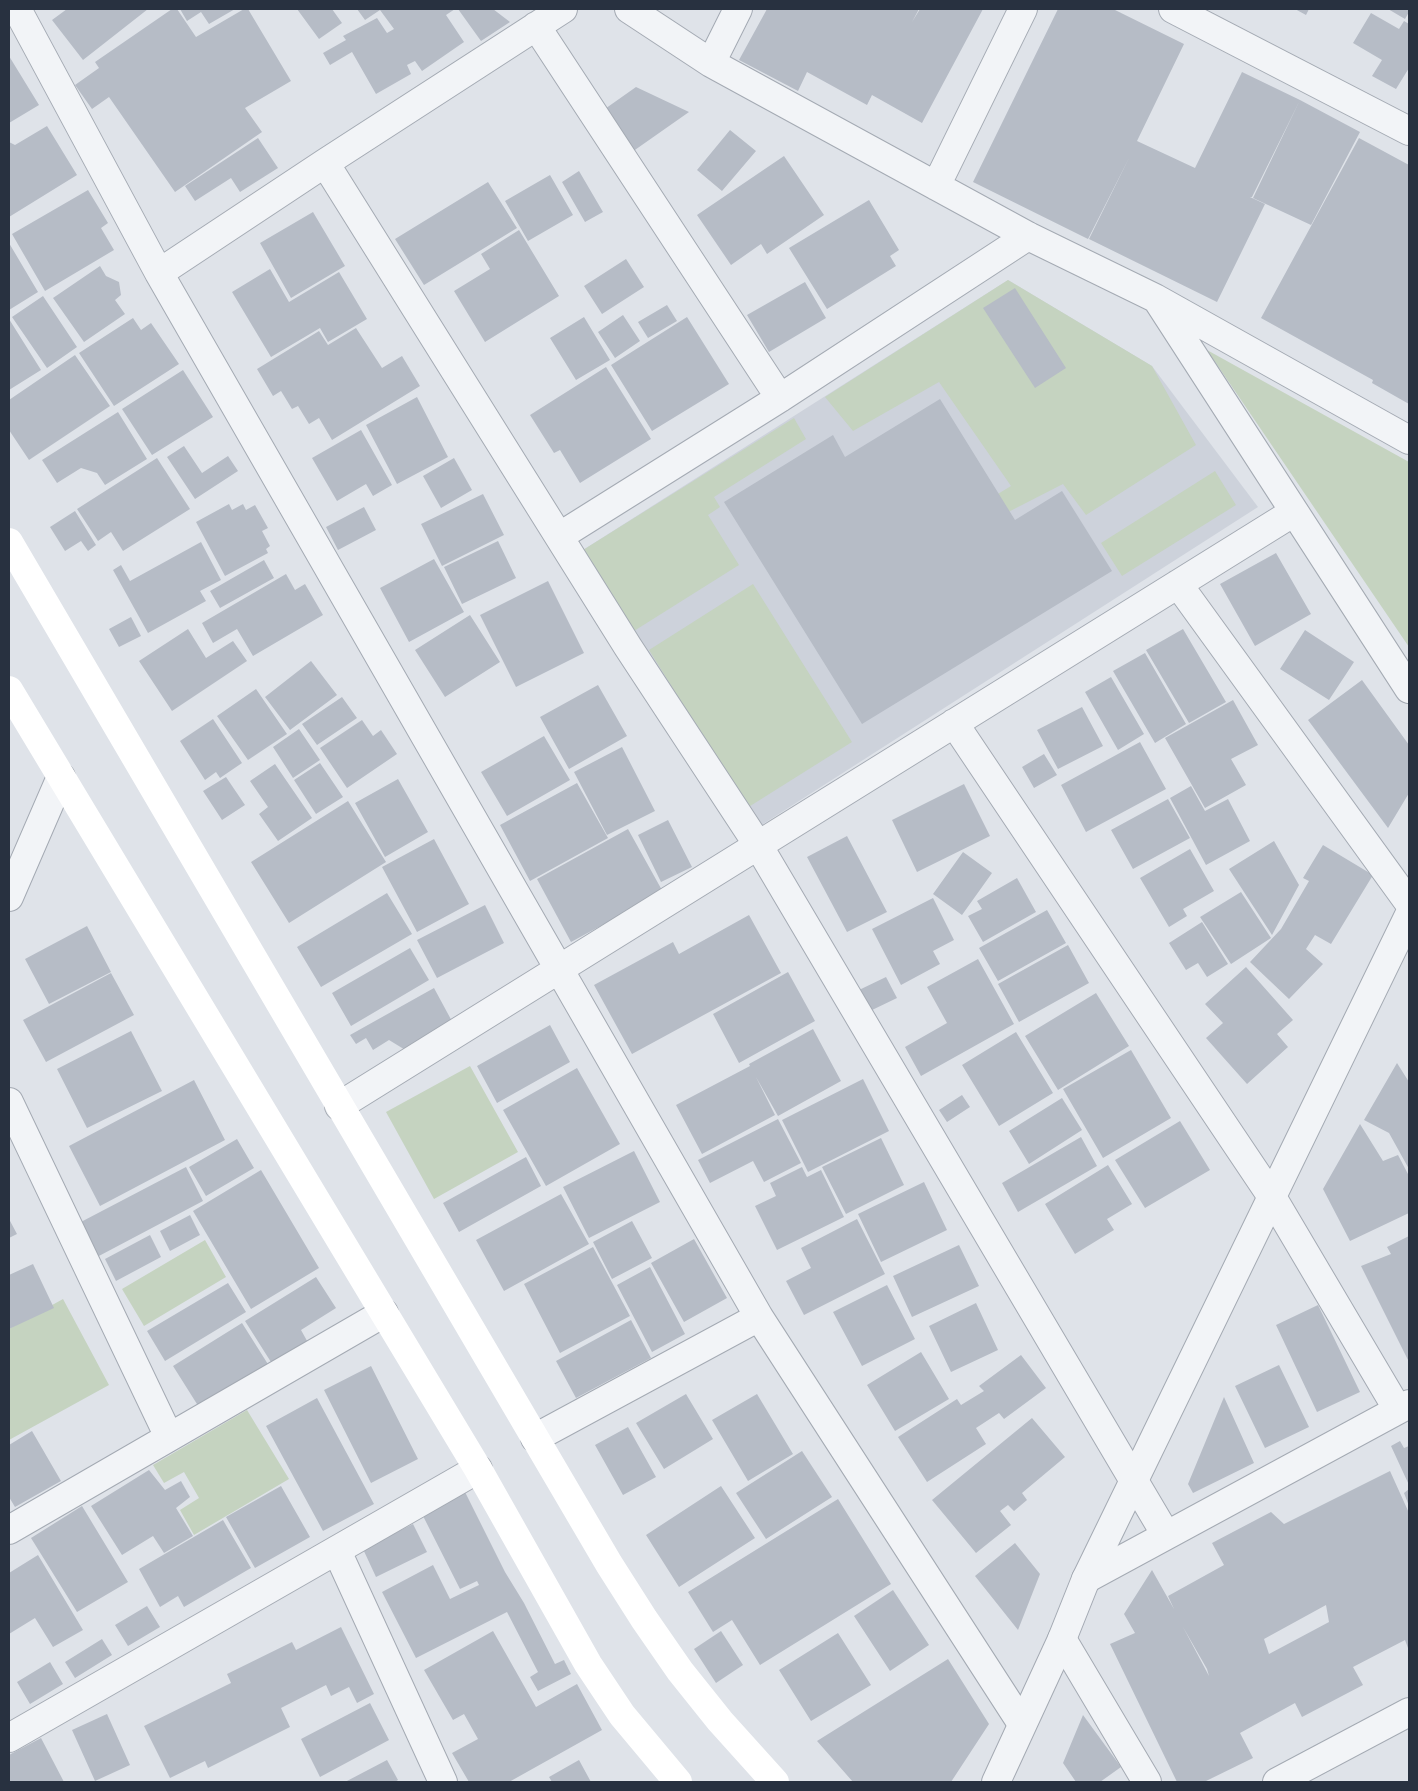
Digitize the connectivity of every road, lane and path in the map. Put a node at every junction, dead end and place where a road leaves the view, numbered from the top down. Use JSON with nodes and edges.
{"nodes":[{"id":1,"x":18,"y":9,"type":"edge"},
{"id":2,"x":563,"y":9,"type":"edge"},
{"id":3,"x":629,"y":9,"type":"edge"},
{"id":4,"x":738,"y":9,"type":"edge"},
{"id":5,"x":1023,"y":9,"type":"edge"},
{"id":6,"x":1173,"y":9,"type":"edge"},
{"id":7,"x":536,"y":26,"type":"junction"},
{"id":8,"x":711,"y":63,"type":"junction"},
{"id":9,"x":1409,"y":131,"type":"edge"},
{"id":10,"x":325,"y":163,"type":"junction"},
{"id":11,"x":936,"y":186,"type":"junction"},
{"id":12,"x":1028,"y":236,"type":"junction"},
{"id":13,"x":160,"y":273,"type":"junction"},
{"id":14,"x":1155,"y":298,"type":"junction"},
{"id":15,"x":780,"y":398,"type":"junction"},
{"id":16,"x":1409,"y":440,"type":"edge"},
{"id":17,"x":1294,"y":512,"type":"junction"},
{"id":18,"x":560,"y":536,"type":"junction"},
{"id":19,"x":9,"y":542,"type":"edge"},
{"id":20,"x":1178,"y":584,"type":"junction"},
{"id":21,"x":1409,"y":689,"type":"edge"},
{"id":22,"x":9,"y":690,"type":"edge"},
{"id":23,"x":954,"y":723,"type":"junction"},
{"id":24,"x":61,"y":778,"type":"junction"},
{"id":25,"x":758,"y":845,"type":"junction"},
{"id":26,"x":9,"y":897,"type":"edge"},
{"id":27,"x":1409,"y":903,"type":"edge"},
{"id":28,"x":1409,"y":915,"type":"edge"},
{"id":29,"x":559,"y":969,"type":"junction"},
{"id":30,"x":9,"y":1102,"type":"edge"},
{"id":31,"x":339,"y":1106,"type":"junction"},
{"id":32,"x":1272,"y":1197,"type":"junction"},
{"id":33,"x":384,"y":1313,"type":"junction"},
{"id":34,"x":759,"y":1316,"type":"junction"},
{"id":35,"x":1404,"y":1407,"type":"edge"},
{"id":36,"x":169,"y":1438,"type":"junction"},
{"id":37,"x":535,"y":1438,"type":"junction"},
{"id":38,"x":478,"y":1469,"type":"junction"},
{"id":39,"x":1134,"y":1480,"type":"junction"},
{"id":40,"x":9,"y":1530,"type":"edge"},
{"id":41,"x":1166,"y":1535,"type":"junction"},
{"id":42,"x":336,"y":1551,"type":"junction"},
{"id":43,"x":1086,"y":1579,"type":"junction"},
{"id":44,"x":1062,"y":1639,"type":"junction"},
{"id":45,"x":1409,"y":1712,"type":"edge"},
{"id":46,"x":1022,"y":1724,"type":"junction"},
{"id":47,"x":9,"y":1738,"type":"edge"},
{"id":48,"x":443,"y":1782,"type":"edge"},
{"id":49,"x":678,"y":1782,"type":"edge"},
{"id":50,"x":774,"y":1782,"type":"edge"},
{"id":51,"x":996,"y":1782,"type":"edge"},
{"id":52,"x":1147,"y":1782,"type":"edge"},
{"id":53,"x":1277,"y":1782,"type":"edge"}],
"edges":[{"from":1,"to":13,"type":"street"},
{"from":2,"to":7,"type":"street"},
{"from":3,"to":8,"type":"street"},
{"from":4,"to":8,"type":"street"},
{"from":5,"to":11,"type":"street"},
{"from":6,"to":9,"type":"street"},
{"from":7,"to":10,"type":"street"},
{"from":7,"to":15,"type":"street"},
{"from":8,"to":11,"type":"street"},
{"from":10,"to":13,"type":"street"},
{"from":10,"to":18,"type":"street"},
{"from":11,"to":12,"type":"street"},
{"from":12,"to":14,"type":"street"},
{"from":12,"to":15,"type":"street"},
{"from":13,"to":29,"type":"street"},
{"from":14,"to":16,"type":"street"},
{"from":14,"to":17,"type":"street"},
{"from":15,"to":18,"type":"street"},
{"from":17,"to":20,"type":"street"},
{"from":17,"to":21,"type":"street"},
{"from":18,"to":25,"type":"street"},
{"from":19,"to":31,"type":"main road"},
{"from":20,"to":23,"type":"street"},
{"from":20,"to":27,"type":"street"},
{"from":22,"to":24,"type":"main road"},
{"from":23,"to":25,"type":"street"},
{"from":23,"to":32,"type":"street"},
{"from":24,"to":26,"type":"street"},
{"from":24,"to":33,"type":"main road"},
{"from":25,"to":29,"type":"street"},
{"from":25,"to":39,"type":"street"},
{"from":28,"to":32,"type":"street"},
{"from":29,"to":31,"type":"street"},
{"from":29,"to":34,"type":"street"},
{"from":30,"to":36,"type":"street"},
{"from":31,"to":37,"type":"main road"},
{"from":32,"to":35,"type":"street"},
{"from":32,"to":39,"type":"street"},
{"from":33,"to":36,"type":"street"},
{"from":33,"to":38,"type":"main road"},
{"from":34,"to":37,"type":"street"},
{"from":34,"to":46,"type":"street"},
{"from":35,"to":41,"type":"street"},
{"from":36,"to":40,"type":"street"},
{"from":37,"to":50,"type":"main road"},
{"from":38,"to":42,"type":"street"},
{"from":38,"to":49,"type":"main road"},
{"from":39,"to":41,"type":"street"},
{"from":39,"to":43,"type":"street"},
{"from":41,"to":43,"type":"street"},
{"from":42,"to":47,"type":"street"},
{"from":42,"to":48,"type":"street"},
{"from":43,"to":44,"type":"street"},
{"from":44,"to":46,"type":"street"},
{"from":44,"to":52,"type":"street"},
{"from":45,"to":53,"type":"street"},
{"from":46,"to":51,"type":"street"}]}
